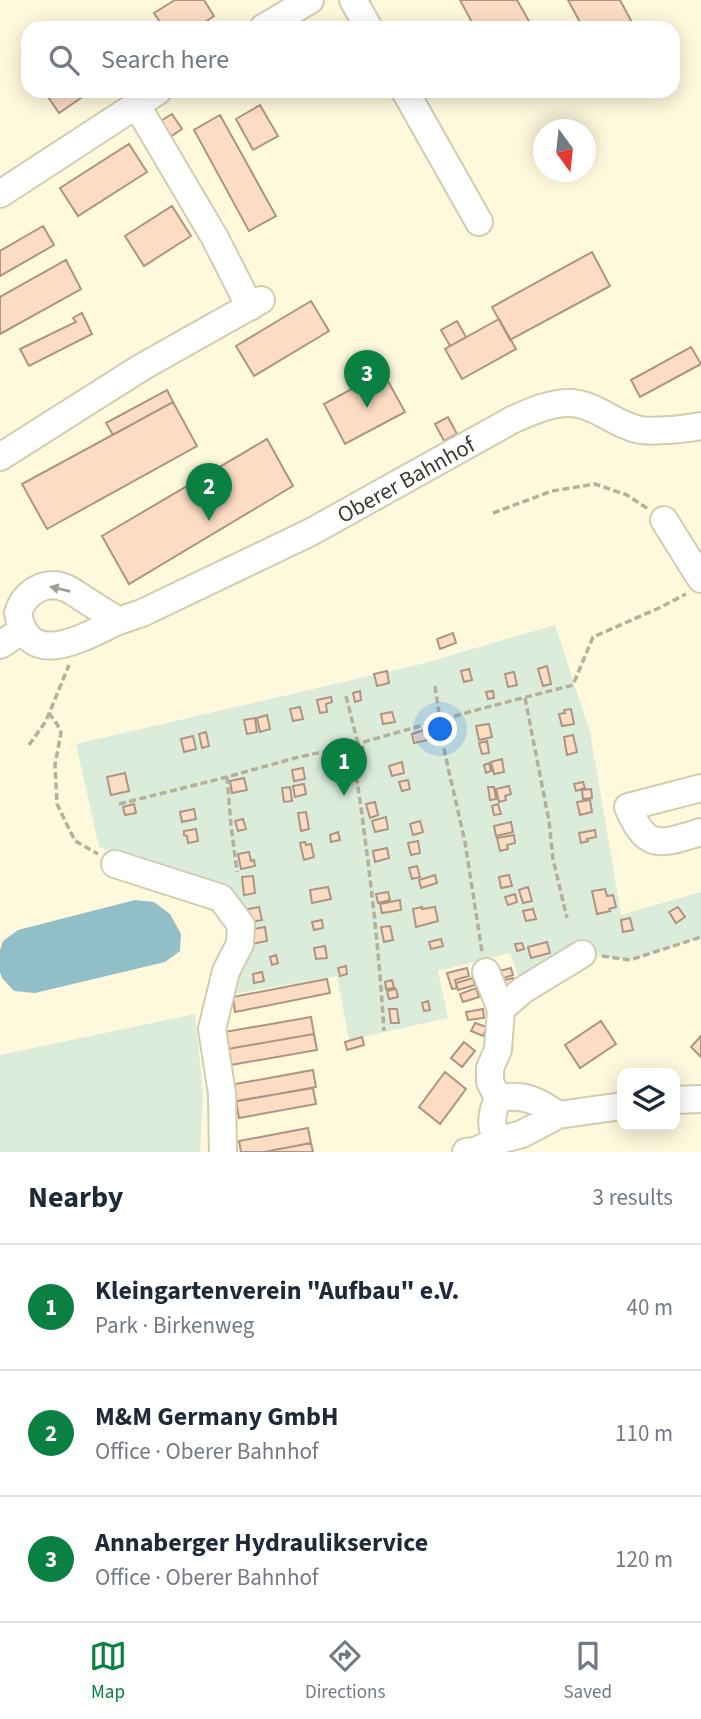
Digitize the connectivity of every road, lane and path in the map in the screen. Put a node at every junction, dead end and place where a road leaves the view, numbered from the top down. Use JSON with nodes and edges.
{"nodes":[{"id":1,"x":310,"y":0,"type":"edge"},
{"id":2,"x":353,"y":0,"type":"edge"},
{"id":3,"x":275,"y":21,"type":"edge"},
{"id":4,"x":365,"y":21,"type":"edge"},
{"id":5,"x":147,"y":98,"type":"edge"},
{"id":6,"x":409,"y":98,"type":"edge"},
{"id":7,"x":0,"y":194,"type":"edge"},
{"id":8,"x":479,"y":222,"type":"dead end"},
{"id":9,"x":701,"y":426,"type":"edge"},
{"id":10,"x":0,"y":457,"type":"edge"},
{"id":11,"x":493,"y":513,"type":"dead end"},
{"id":12,"x":664,"y":520,"type":"joint"},
{"id":13,"x":697,"y":584,"type":"edge"},
{"id":14,"x":14,"y":611,"type":"edge"},
{"id":15,"x":119,"y":621,"type":"junction"},
{"id":16,"x":77,"y":640,"type":"junction"},
{"id":17,"x":0,"y":645,"type":"edge"},
{"id":18,"x":435,"y":687,"type":"dead end"},
{"id":19,"x":346,"y":696,"type":"dead end"},
{"id":20,"x":524,"y":698,"type":"junction"},
{"id":21,"x":49,"y":713,"type":"junction"},
{"id":22,"x":440,"y":721,"type":"junction"},
{"id":23,"x":29,"y":745,"type":"dead end"},
{"id":24,"x":356,"y":745,"type":"junction"},
{"id":25,"x":227,"y":777,"type":"junction"},
{"id":26,"x":701,"y":788,"type":"edge"},
{"id":27,"x":119,"y":804,"type":"dead end"},
{"id":28,"x":701,"y":832,"type":"edge"},
{"id":29,"x":115,"y":864,"type":"joint"},
{"id":30,"x":237,"y":872,"type":"dead end"},
{"id":31,"x":567,"y":918,"type":"dead end"},
{"id":32,"x":701,"y":937,"type":"edge"},
{"id":33,"x":582,"y":954,"type":"joint"},
{"id":34,"x":486,"y":972,"type":"joint"},
{"id":35,"x":500,"y":1009,"type":"junction"},
{"id":36,"x":384,"y":1031,"type":"dead end"},
{"id":37,"x":498,"y":1098,"type":"junction"},
{"id":38,"x":701,"y":1099,"type":"edge"},
{"id":39,"x":680,"y":1100,"type":"edge"},
{"id":40,"x":617,"y":1107,"type":"edge"},
{"id":41,"x":558,"y":1115,"type":"junction"},
{"id":42,"x":500,"y":1140,"type":"junction"},
{"id":43,"x":223,"y":1152,"type":"edge"},
{"id":44,"x":466,"y":1152,"type":"edge"}],
"edges":[{"from":1,"to":3,"type":"street"},
{"from":2,"to":4,"type":"street"},
{"from":5,"to":7,"type":"street"},
{"from":5,"to":10,"type":"street"},
{"from":6,"to":8,"type":"street"},
{"from":9,"to":15,"type":"street","name":"Oberer Bahnhof"},
{"from":11,"to":12,"type":"path"},
{"from":12,"to":13,"type":"street"},
{"from":13,"to":20,"type":"path"},
{"from":15,"to":14,"type":"street","one_way":true},
{"from":14,"to":16,"type":"street","name":"Oberer Bahnhof"},
{"from":14,"to":17,"type":"street"},
{"from":15,"to":16,"type":"street","name":"Oberer Bahnhof"},
{"from":16,"to":21,"type":"path"},
{"from":18,"to":22,"type":"path"},
{"from":19,"to":24,"type":"path"},
{"from":20,"to":22,"type":"path"},
{"from":20,"to":31,"type":"path"},
{"from":21,"to":23,"type":"path"},
{"from":21,"to":29,"type":"path"},
{"from":22,"to":24,"type":"path"},
{"from":22,"to":34,"type":"path"},
{"from":24,"to":25,"type":"path"},
{"from":24,"to":36,"type":"path"},
{"from":25,"to":27,"type":"path"},
{"from":25,"to":30,"type":"path"},
{"from":26,"to":28,"type":"street"},
{"from":29,"to":43,"type":"street"},
{"from":32,"to":33,"type":"path"},
{"from":33,"to":35,"type":"street"},
{"from":34,"to":35,"type":"street"},
{"from":35,"to":37,"type":"street"},
{"from":37,"to":41,"type":"street"},
{"from":37,"to":42,"type":"street"},
{"from":38,"to":39,"type":"street"},
{"from":40,"to":41,"type":"street"},
{"from":41,"to":42,"type":"street"},
{"from":42,"to":44,"type":"street"}]}
